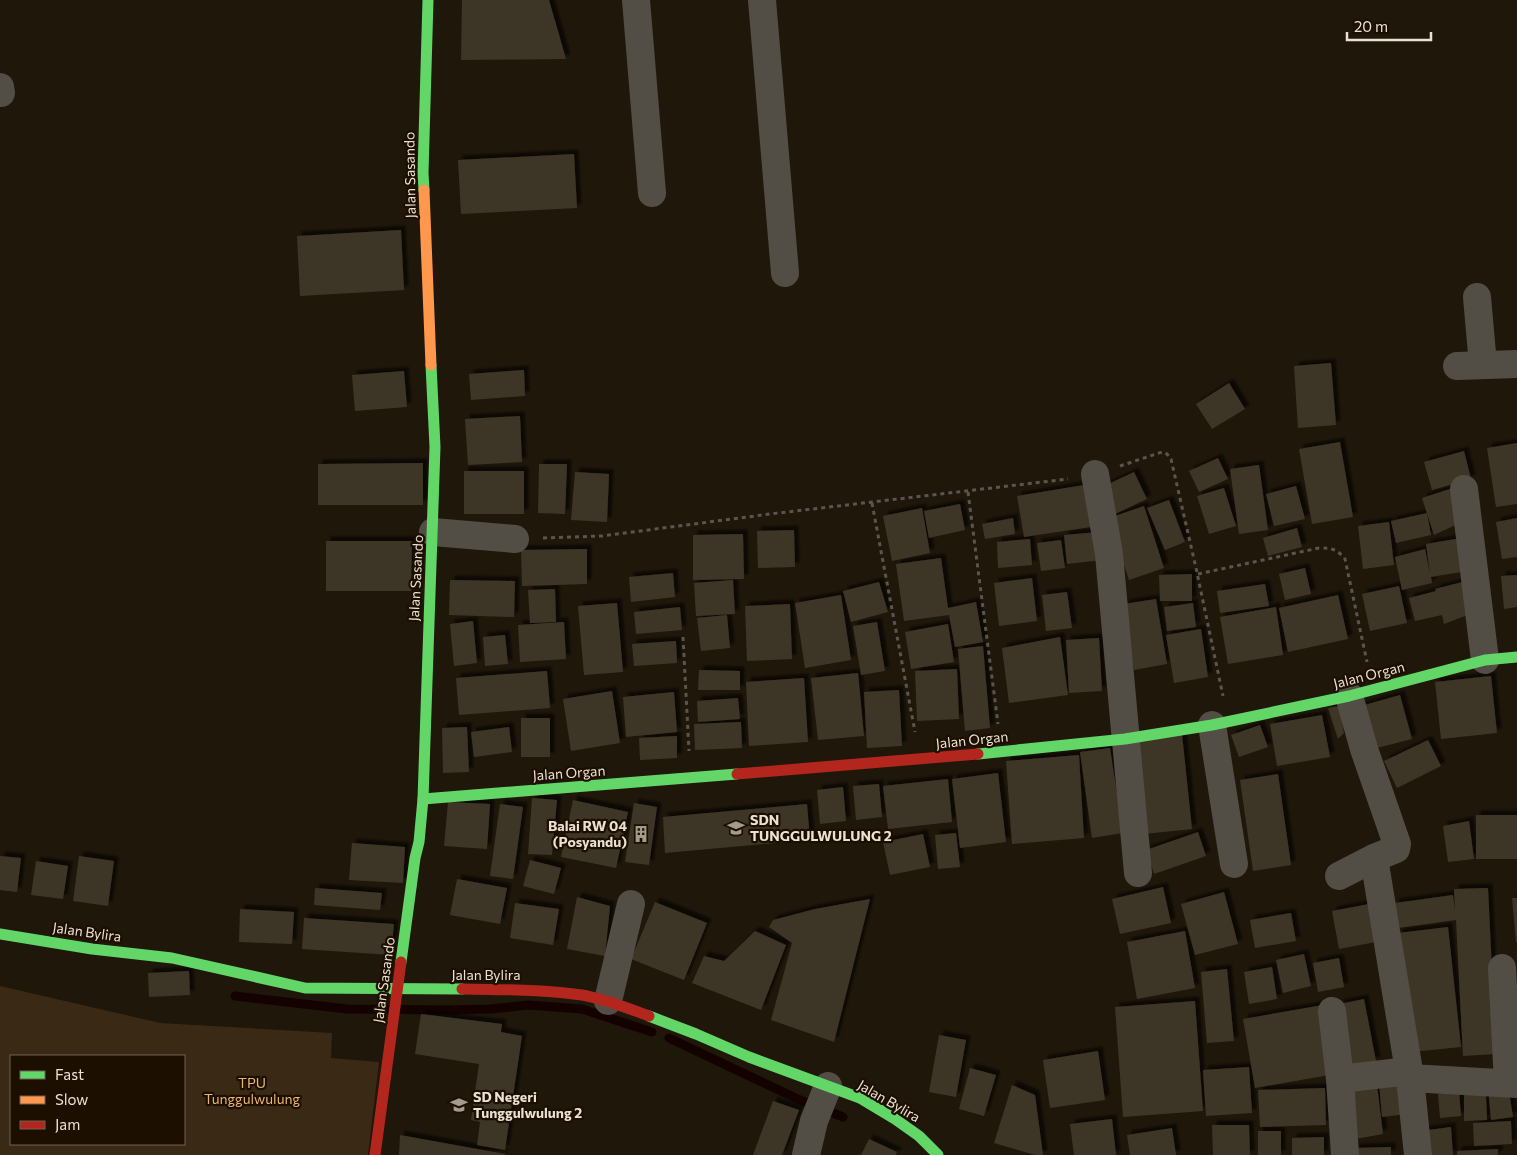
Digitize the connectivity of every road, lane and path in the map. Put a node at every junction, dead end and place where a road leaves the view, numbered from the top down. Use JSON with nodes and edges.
{"nodes":[{"id":1,"x":428,"y":0,"type":"edge"},
{"id":2,"x":636,"y":0,"type":"edge"},
{"id":3,"x":762,"y":0,"type":"edge"},
{"id":4,"x":652,"y":193,"type":"dead end"},
{"id":5,"x":785,"y":273,"type":"dead end"},
{"id":6,"x":1477,"y":297,"type":"dead end"},
{"id":7,"x":1517,"y":364,"type":"edge"},
{"id":8,"x":1096,"y":474,"type":"junction"},
{"id":9,"x":1464,"y":489,"type":"dead end"},
{"id":10,"x":968,"y":492,"type":"junction"},
{"id":11,"x":872,"y":502,"type":"junction"},
{"id":12,"x":433,"y":532,"type":"junction"},
{"id":13,"x":515,"y":539,"type":"joint"},
{"id":14,"x":1198,"y":574,"type":"junction"},
{"id":15,"x":683,"y":637,"type":"dead end"},
{"id":16,"x":1517,"y":657,"type":"edge"},
{"id":17,"x":1485,"y":660,"type":"junction"},
{"id":18,"x":1361,"y":693,"type":"junction"},
{"id":19,"x":1220,"y":723,"type":"junction"},
{"id":20,"x":1125,"y":738,"type":"junction"},
{"id":21,"x":1001,"y":752,"type":"junction"},
{"id":22,"x":921,"y":760,"type":"junction"},
{"id":23,"x":691,"y":779,"type":"junction"},
{"id":24,"x":423,"y":799,"type":"junction"},
{"id":25,"x":1388,"y":844,"type":"junction"},
{"id":26,"x":1234,"y":864,"type":"dead end"},
{"id":27,"x":1138,"y":873,"type":"dead end"},
{"id":28,"x":1339,"y":876,"type":"dead end"},
{"id":29,"x":631,"y":904,"type":"dead end"},
{"id":30,"x":0,"y":934,"type":"edge"},
{"id":31,"x":1502,"y":968,"type":"dead end"},
{"id":32,"x":398,"y":988,"type":"junction"},
{"id":33,"x":608,"y":1001,"type":"junction"},
{"id":34,"x":1332,"y":1011,"type":"dead end"},
{"id":35,"x":1410,"y":1075,"type":"junction"},
{"id":36,"x":1340,"y":1079,"type":"junction"},
{"id":37,"x":1512,"y":1084,"type":"edge"},
{"id":38,"x":821,"y":1102,"type":"junction"},
{"id":39,"x":375,"y":1155,"type":"edge"},
{"id":40,"x":806,"y":1155,"type":"edge"},
{"id":41,"x":938,"y":1155,"type":"edge"},
{"id":42,"x":1345,"y":1155,"type":"edge"},
{"id":43,"x":1418,"y":1155,"type":"edge"}],
"edges":[{"from":1,"to":12,"type":"street","name":"Jalan Sasando"},
{"from":2,"to":4,"type":"street"},
{"from":3,"to":5,"type":"street"},
{"from":6,"to":7,"type":"street"},
{"from":8,"to":10,"type":"path"},
{"from":8,"to":14,"type":"path"},
{"from":8,"to":20,"type":"street"},
{"from":9,"to":17,"type":"street"},
{"from":10,"to":11,"type":"path"},
{"from":10,"to":21,"type":"path"},
{"from":11,"to":13,"type":"path"},
{"from":11,"to":22,"type":"path"},
{"from":12,"to":13,"type":"street"},
{"from":12,"to":24,"type":"street","name":"Jalan Sasando"},
{"from":14,"to":18,"type":"path"},
{"from":14,"to":19,"type":"path"},
{"from":15,"to":23,"type":"path"},
{"from":16,"to":17,"type":"street","name":"Jalan Organ"},
{"from":17,"to":18,"type":"street","name":"Jalan Organ"},
{"from":18,"to":19,"type":"street","name":"Jalan Organ"},
{"from":18,"to":25,"type":"street"},
{"from":19,"to":20,"type":"street","name":"Jalan Organ"},
{"from":19,"to":26,"type":"street"},
{"from":20,"to":21,"type":"street","name":"Jalan Organ"},
{"from":20,"to":27,"type":"street"},
{"from":21,"to":22,"type":"street","name":"Jalan Organ"},
{"from":22,"to":23,"type":"street","name":"Jalan Organ"},
{"from":23,"to":24,"type":"street","name":"Jalan Organ"},
{"from":24,"to":32,"type":"street","name":"Jalan Sasando"},
{"from":25,"to":28,"type":"street"},
{"from":25,"to":35,"type":"street"},
{"from":29,"to":33,"type":"street"},
{"from":30,"to":32,"type":"street","name":"Jalan Bylira"},
{"from":31,"to":37,"type":"street"},
{"from":32,"to":33,"type":"street","name":"Jalan Bylira"},
{"from":32,"to":39,"type":"street","name":"Jalan Sasando"},
{"from":33,"to":38,"type":"street","name":"Jalan Bylira"},
{"from":34,"to":36,"type":"street"},
{"from":35,"to":36,"type":"street"},
{"from":35,"to":37,"type":"street"},
{"from":35,"to":43,"type":"street"},
{"from":36,"to":42,"type":"street"},
{"from":38,"to":40,"type":"street"},
{"from":38,"to":41,"type":"street","name":"Jalan Bylira"}]}
